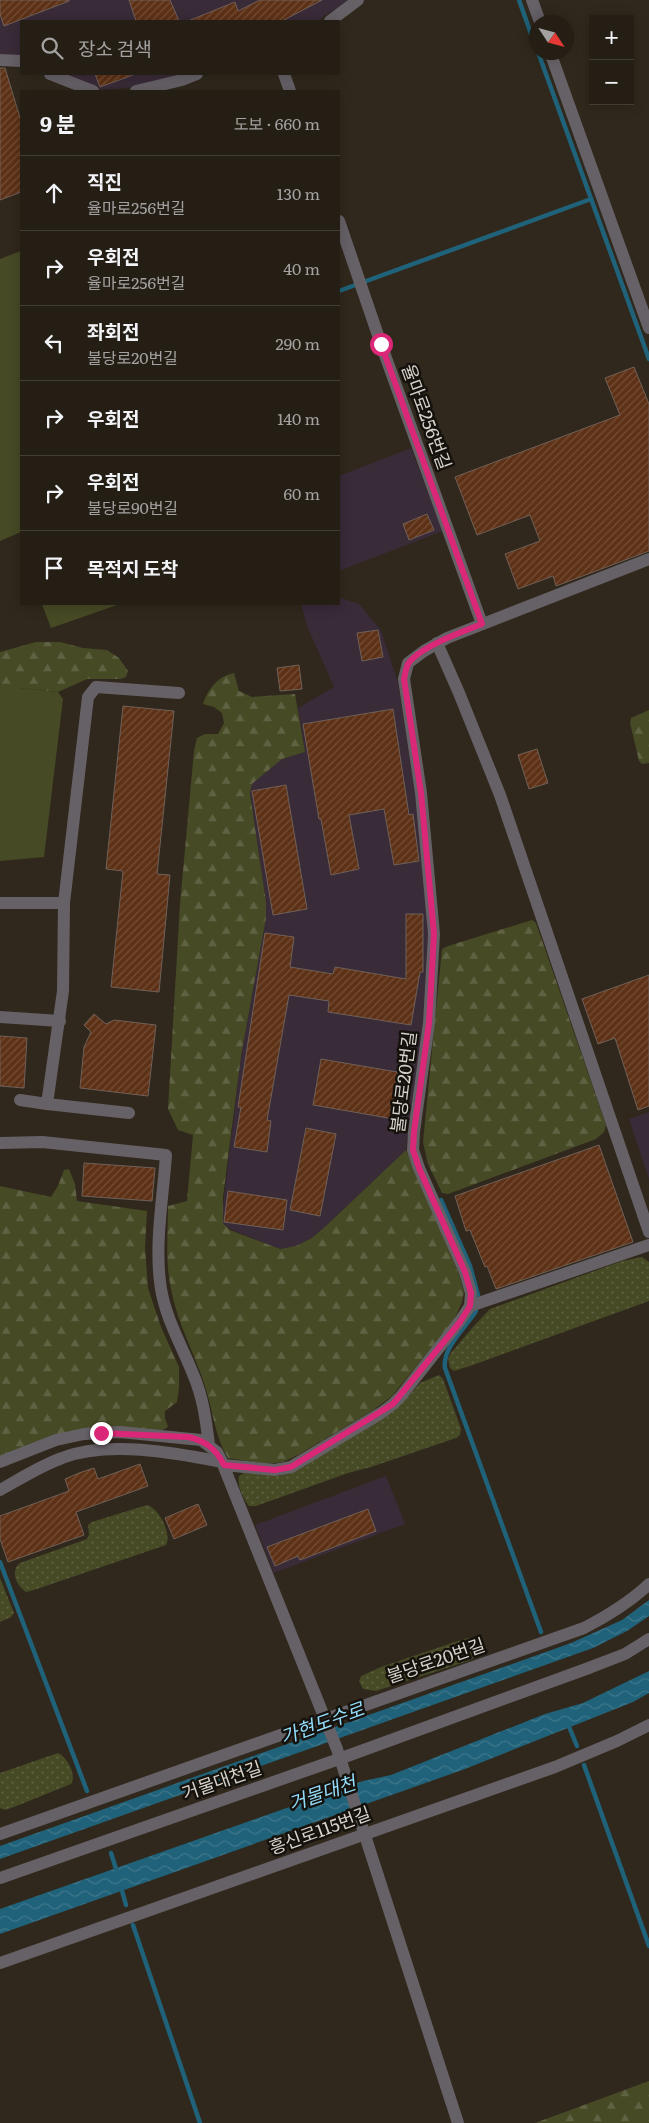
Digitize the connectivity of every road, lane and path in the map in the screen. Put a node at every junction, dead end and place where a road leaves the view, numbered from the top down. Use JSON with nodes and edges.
{"nodes":[{"id":1,"x":358,"y":0,"type":"edge"},
{"id":2,"x":532,"y":0,"type":"edge"},
{"id":3,"x":537,"y":15,"type":"edge"},
{"id":4,"x":331,"y":20,"type":"edge"},
{"id":5,"x":0,"y":60,"type":"edge"},
{"id":6,"x":553,"y":60,"type":"edge"},
{"id":7,"x":20,"y":62,"type":"edge"},
{"id":8,"x":53,"y":75,"type":"edge"},
{"id":9,"x":194,"y":75,"type":"edge"},
{"id":10,"x":284,"y":75,"type":"edge"},
{"id":11,"x":90,"y":90,"type":"edge"},
{"id":12,"x":140,"y":90,"type":"edge"},
{"id":13,"x":290,"y":90,"type":"edge"},
{"id":14,"x":340,"y":224,"type":"edge"},
{"id":15,"x":649,"y":328,"type":"edge"},
{"id":16,"x":649,"y":558,"type":"edge"},
{"id":17,"x":482,"y":624,"type":"junction"},
{"id":18,"x":437,"y":644,"type":"junction"},
{"id":19,"x":179,"y":693,"type":"dead end"},
{"id":20,"x":0,"y":903,"type":"edge"},
{"id":21,"x":64,"y":904,"type":"junction"},
{"id":22,"x":0,"y":1017,"type":"edge"},
{"id":23,"x":60,"y":1021,"type":"junction"},
{"id":24,"x":20,"y":1100,"type":"dead end"},
{"id":25,"x":47,"y":1104,"type":"junction"},
{"id":26,"x":129,"y":1114,"type":"dead end"},
{"id":27,"x":0,"y":1143,"type":"edge"},
{"id":28,"x":649,"y":1232,"type":"edge"},
{"id":29,"x":649,"y":1245,"type":"edge"},
{"id":30,"x":470,"y":1306,"type":"junction"},
{"id":31,"x":209,"y":1445,"type":"junction"},
{"id":32,"x":0,"y":1462,"type":"edge"},
{"id":33,"x":223,"y":1463,"type":"junction"},
{"id":34,"x":0,"y":1490,"type":"edge"},
{"id":35,"x":649,"y":1584,"type":"edge"},
{"id":36,"x":649,"y":1639,"type":"edge"},
{"id":37,"x":327,"y":1722,"type":"junction"},
{"id":38,"x":649,"y":1725,"type":"edge"},
{"id":39,"x":339,"y":1759,"type":"junction"},
{"id":40,"x":363,"y":1830,"type":"junction"},
{"id":41,"x":0,"y":1834,"type":"edge"},
{"id":42,"x":0,"y":1878,"type":"edge"},
{"id":43,"x":0,"y":1963,"type":"edge"},
{"id":44,"x":458,"y":2123,"type":"edge"}],
"edges":[{"from":1,"to":4,"type":"street"},
{"from":2,"to":3,"type":"street"},
{"from":5,"to":7,"type":"street"},
{"from":6,"to":15,"type":"street"},
{"from":8,"to":11,"type":"street"},
{"from":9,"to":12,"type":"street"},
{"from":10,"to":13,"type":"street"},
{"from":14,"to":17,"type":"street","name":"율마로256번길"},
{"from":16,"to":17,"type":"street"},
{"from":17,"to":18,"type":"street"},
{"from":18,"to":28,"type":"street"},
{"from":18,"to":30,"type":"street","name":"불당로20번길"},
{"from":19,"to":21,"type":"street"},
{"from":20,"to":21,"type":"street"},
{"from":21,"to":23,"type":"street"},
{"from":22,"to":23,"type":"street"},
{"from":23,"to":25,"type":"street"},
{"from":24,"to":25,"type":"street"},
{"from":25,"to":26,"type":"street"},
{"from":27,"to":31,"type":"street"},
{"from":29,"to":30,"type":"street"},
{"from":30,"to":33,"type":"street"},
{"from":31,"to":32,"type":"street"},
{"from":31,"to":33,"type":"street"},
{"from":33,"to":34,"type":"street"},
{"from":33,"to":37,"type":"street"},
{"from":35,"to":37,"type":"street","name":"불당로20번길"},
{"from":36,"to":39,"type":"street","name":"거물대천길"},
{"from":37,"to":39,"type":"street"},
{"from":37,"to":41,"type":"street","name":"불당로20번길"},
{"from":38,"to":40,"type":"street","name":"흥신로115번길"},
{"from":39,"to":40,"type":"street"},
{"from":39,"to":42,"type":"street","name":"거물대천길"},
{"from":40,"to":43,"type":"street","name":"흥신로115번길"},
{"from":40,"to":44,"type":"street"}]}
